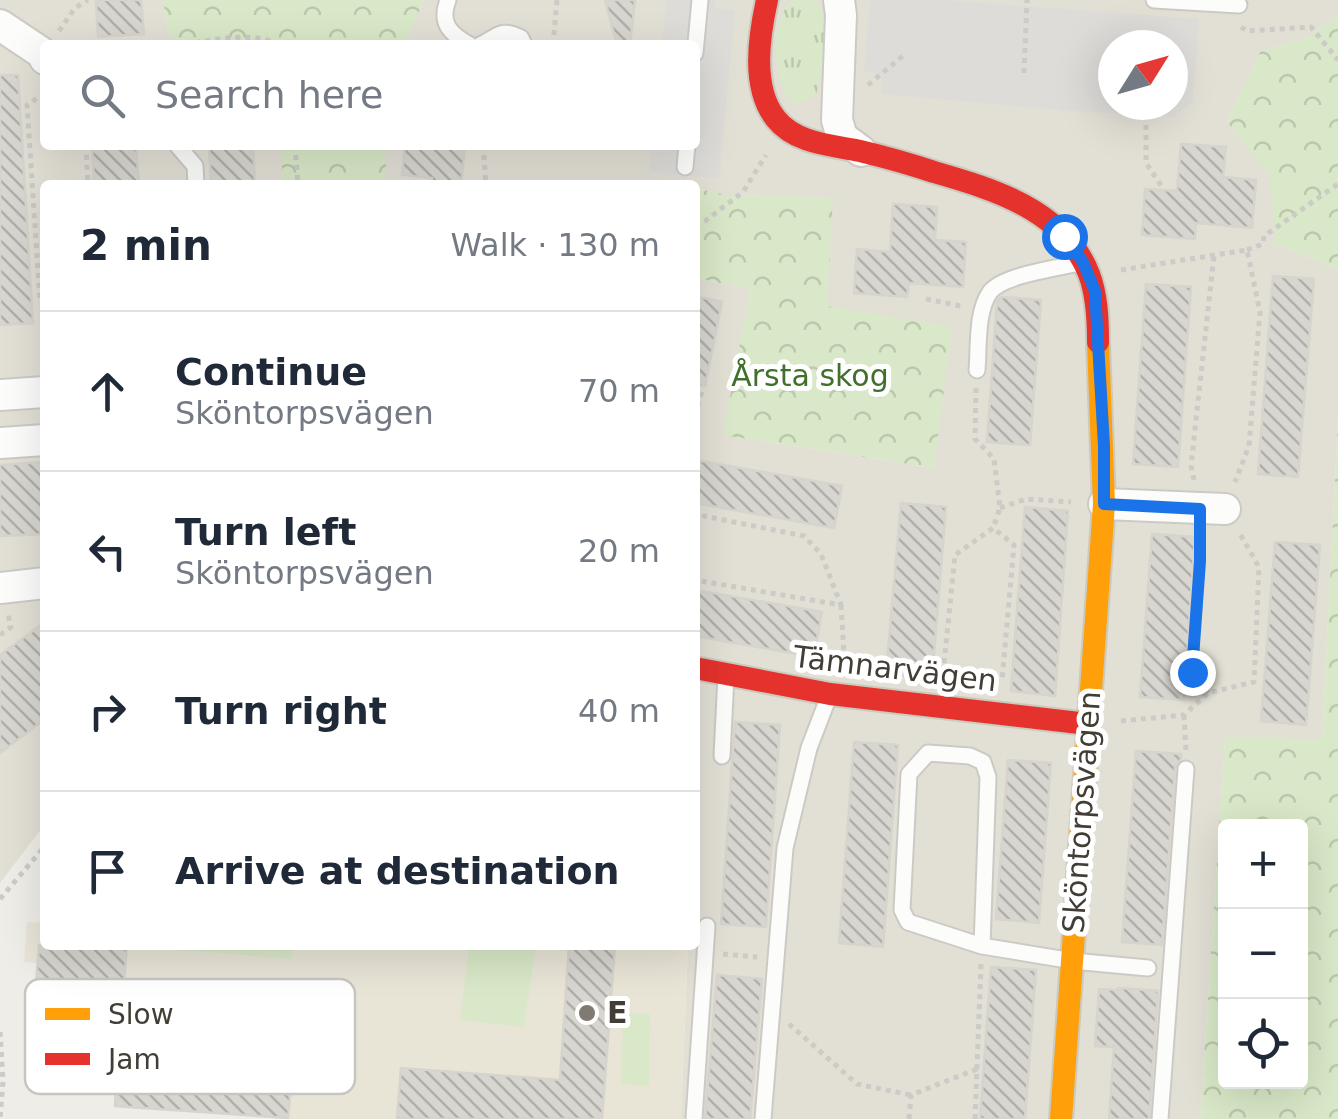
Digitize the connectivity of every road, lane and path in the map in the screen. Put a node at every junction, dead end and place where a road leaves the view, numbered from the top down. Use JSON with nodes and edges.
{"nodes":[{"id":1,"x":88,"y":0,"type":"edge"},
{"id":2,"x":448,"y":0,"type":"edge"},
{"id":3,"x":557,"y":0,"type":"edge"},
{"id":4,"x":700,"y":0,"type":"edge"},
{"id":5,"x":767,"y":0,"type":"edge"},
{"id":6,"x":839,"y":0,"type":"edge"},
{"id":7,"x":1027,"y":0,"type":"edge"},
{"id":8,"x":1154,"y":0,"type":"edge"},
{"id":9,"x":1239,"y":5,"type":"joint"},
{"id":10,"x":0,"y":26,"type":"edge"},
{"id":11,"x":55,"y":40,"type":"edge"},
{"id":12,"x":206,"y":40,"type":"edge"},
{"id":13,"x":272,"y":40,"type":"edge"},
{"id":14,"x":461,"y":40,"type":"edge"},
{"id":15,"x":487,"y":40,"type":"edge"},
{"id":16,"x":522,"y":40,"type":"edge"},
{"id":17,"x":553,"y":40,"type":"edge"},
{"id":18,"x":696,"y":40,"type":"edge"},
{"id":19,"x":40,"y":52,"type":"edge"},
{"id":20,"x":904,"y":55,"type":"dead end"},
{"id":21,"x":1338,"y":60,"type":"edge"},
{"id":22,"x":1024,"y":73,"type":"dead end"},
{"id":23,"x":856,"y":95,"type":"dead end"},
{"id":24,"x":40,"y":96,"type":"edge"},
{"id":25,"x":1146,"y":120,"type":"edge"},
{"id":26,"x":784,"y":128,"type":"junction"},
{"id":27,"x":86,"y":150,"type":"edge"},
{"id":28,"x":181,"y":150,"type":"edge"},
{"id":29,"x":295,"y":150,"type":"edge"},
{"id":30,"x":483,"y":150,"type":"edge"},
{"id":31,"x":687,"y":150,"type":"edge"},
{"id":32,"x":860,"y":151,"type":"junction"},
{"id":33,"x":685,"y":167,"type":"dead end"},
{"id":34,"x":88,"y":180,"type":"edge"},
{"id":35,"x":196,"y":180,"type":"edge"},
{"id":36,"x":298,"y":180,"type":"edge"},
{"id":37,"x":486,"y":180,"type":"edge"},
{"id":38,"x":1338,"y":184,"type":"edge"},
{"id":39,"x":1162,"y":187,"type":"dead end"},
{"id":40,"x":700,"y":222,"type":"edge"},
{"id":41,"x":1246,"y":250,"type":"dead end"},
{"id":42,"x":1214,"y":255,"type":"dead end"},
{"id":43,"x":1083,"y":262,"type":"junction"},
{"id":44,"x":926,"y":299,"type":"dead end"},
{"id":45,"x":40,"y":301,"type":"edge"},
{"id":46,"x":959,"y":306,"type":"dead end"},
{"id":47,"x":977,"y":370,"type":"joint"},
{"id":48,"x":40,"y":392,"type":"edge"},
{"id":49,"x":702,"y":392,"type":"dead end"},
{"id":50,"x":0,"y":395,"type":"edge"},
{"id":51,"x":700,"y":399,"type":"edge"},
{"id":52,"x":40,"y":440,"type":"edge"},
{"id":53,"x":0,"y":443,"type":"edge"},
{"id":54,"x":1104,"y":504,"type":"junction"},
{"id":55,"x":1000,"y":508,"type":"junction"},
{"id":56,"x":1213,"y":509,"type":"junction"},
{"id":57,"x":700,"y":520,"type":"edge"},
{"id":58,"x":993,"y":528,"type":"junction"},
{"id":59,"x":700,"y":581,"type":"edge"},
{"id":60,"x":40,"y":584,"type":"edge"},
{"id":61,"x":0,"y":588,"type":"edge"},
{"id":62,"x":841,"y":606,"type":"junction"},
{"id":63,"x":11,"y":627,"type":"dead end"},
{"id":64,"x":0,"y":635,"type":"edge"},
{"id":65,"x":700,"y":669,"type":"edge"},
{"id":66,"x":726,"y":674,"type":"junction"},
{"id":67,"x":1208,"y":693,"type":"dead end"},
{"id":68,"x":830,"y":694,"type":"junction"},
{"id":69,"x":940,"y":706,"type":"junction"},
{"id":70,"x":1000,"y":713,"type":"junction"},
{"id":71,"x":1184,"y":715,"type":"dead end"},
{"id":72,"x":1088,"y":724,"type":"junction"},
{"id":73,"x":722,"y":756,"type":"dead end"},
{"id":74,"x":1186,"y":769,"type":"joint"},
{"id":75,"x":40,"y":852,"type":"edge"},
{"id":76,"x":0,"y":898,"type":"edge"},
{"id":77,"x":707,"y":926,"type":"dead end"},
{"id":78,"x":982,"y":946,"type":"junction"},
{"id":79,"x":723,"y":954,"type":"dead end"},
{"id":80,"x":746,"y":956,"type":"dead end"},
{"id":81,"x":1072,"y":960,"type":"junction"},
{"id":82,"x":1148,"y":968,"type":"dead end"},
{"id":83,"x":772,"y":1009,"type":"junction"},
{"id":84,"x":0,"y":1032,"type":"edge"},
{"id":85,"x":1,"y":1040,"type":"edge"},
{"id":86,"x":977,"y":1068,"type":"junction"},
{"id":87,"x":910,"y":1095,"type":"junction"},
{"id":88,"x":0,"y":1119,"type":"edge"},
{"id":89,"x":694,"y":1119,"type":"edge"},
{"id":90,"x":763,"y":1119,"type":"edge"},
{"id":91,"x":909,"y":1119,"type":"edge"},
{"id":92,"x":976,"y":1119,"type":"edge"},
{"id":93,"x":1061,"y":1119,"type":"edge"},
{"id":94,"x":1160,"y":1119,"type":"edge"}],
"edges":[{"from":1,"to":11,"type":"path"},
{"from":2,"to":14,"type":"lane"},
{"from":3,"to":17,"type":"path"},
{"from":4,"to":18,"type":"lane"},
{"from":5,"to":26,"type":"street"},
{"from":6,"to":32,"type":"street"},
{"from":7,"to":22,"type":"path"},
{"from":8,"to":9,"type":"lane"},
{"from":9,"to":21,"type":"path"},
{"from":10,"to":19,"type":"street"},
{"from":12,"to":13,"type":"path"},
{"from":15,"to":16,"type":"lane"},
{"from":20,"to":23,"type":"path"},
{"from":24,"to":45,"type":"path"},
{"from":25,"to":39,"type":"path"},
{"from":26,"to":32,"type":"street","name":"Sköntorpsvägen"},
{"from":26,"to":40,"type":"path"},
{"from":27,"to":34,"type":"path"},
{"from":28,"to":35,"type":"lane"},
{"from":29,"to":36,"type":"path"},
{"from":30,"to":37,"type":"path"},
{"from":31,"to":33,"type":"lane"},
{"from":32,"to":43,"type":"street","name":"Sköntorpsvägen"},
{"from":38,"to":41,"type":"path"},
{"from":42,"to":56,"type":"path"},
{"from":43,"to":47,"type":"lane"},
{"from":43,"to":54,"type":"street","name":"Sköntorpsvägen"},
{"from":44,"to":46,"type":"path"},
{"from":47,"to":55,"type":"path"},
{"from":48,"to":50,"type":"street"},
{"from":49,"to":51,"type":"path"},
{"from":52,"to":53,"type":"street"},
{"from":54,"to":55,"type":"path"},
{"from":54,"to":56,"type":"street"},
{"from":54,"to":72,"type":"street","name":"Sköntorpsvägen"},
{"from":55,"to":58,"type":"path"},
{"from":56,"to":67,"type":"path"},
{"from":57,"to":62,"type":"path"},
{"from":58,"to":69,"type":"path"},
{"from":58,"to":70,"type":"path"},
{"from":59,"to":62,"type":"path"},
{"from":60,"to":61,"type":"street"},
{"from":62,"to":68,"type":"path"},
{"from":63,"to":64,"type":"path"},
{"from":65,"to":66,"type":"street","name":"Tämnarvägen"},
{"from":66,"to":68,"type":"street","name":"Tämnarvägen"},
{"from":66,"to":73,"type":"lane"},
{"from":68,"to":69,"type":"street","name":"Tämnarvägen"},
{"from":68,"to":83,"type":"lane"},
{"from":69,"to":70,"type":"street","name":"Tämnarvägen"},
{"from":70,"to":72,"type":"street","name":"Tämnarvägen"},
{"from":71,"to":74,"type":"path"},
{"from":72,"to":81,"type":"street","name":"Sköntorpsvägen"},
{"from":74,"to":94,"type":"lane"},
{"from":75,"to":76,"type":"path"},
{"from":77,"to":89,"type":"lane"},
{"from":78,"to":78,"type":"lane"},
{"from":78,"to":81,"type":"lane"},
{"from":78,"to":86,"type":"path"},
{"from":79,"to":80,"type":"path"},
{"from":81,"to":82,"type":"lane"},
{"from":81,"to":93,"type":"street","name":"Sköntorpsvägen"},
{"from":83,"to":87,"type":"path"},
{"from":83,"to":90,"type":"lane"},
{"from":84,"to":85,"type":"path"},
{"from":85,"to":88,"type":"path"},
{"from":86,"to":87,"type":"path"},
{"from":86,"to":92,"type":"path"},
{"from":87,"to":91,"type":"path"}]}
